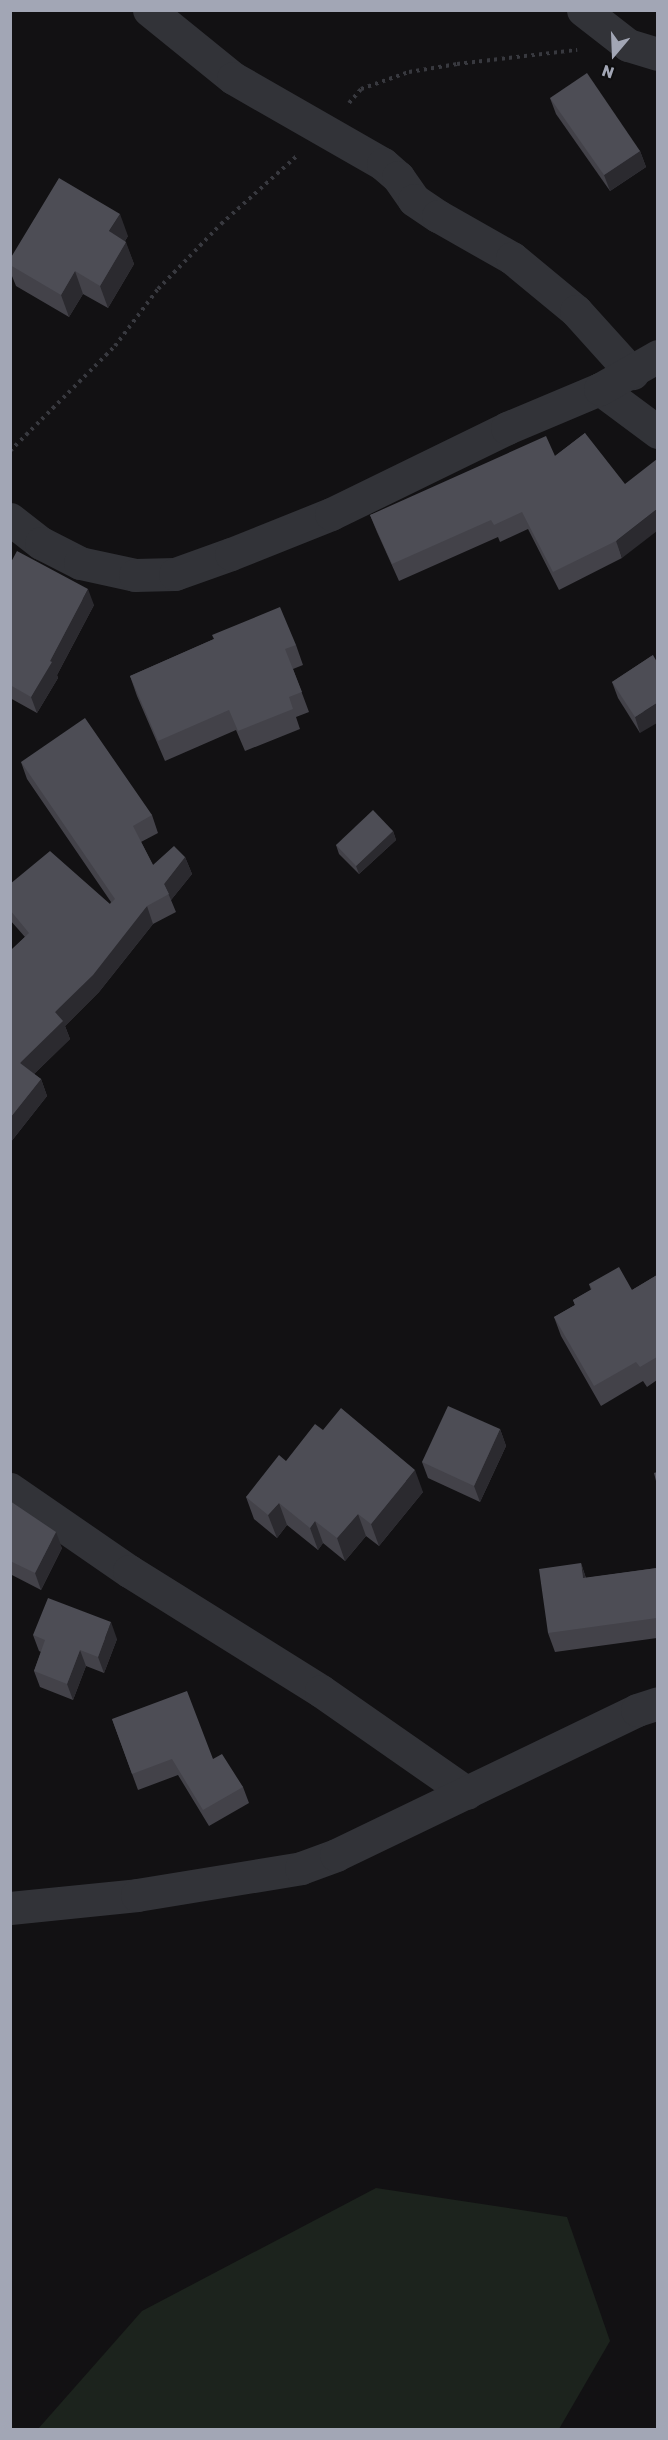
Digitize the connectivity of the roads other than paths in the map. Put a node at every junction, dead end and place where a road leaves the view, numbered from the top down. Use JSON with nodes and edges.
{"nodes":[{"id":1,"x":149,"y":10,"type":"edge"},
{"id":2,"x":583,"y":10,"type":"edge"},
{"id":3,"x":643,"y":49,"type":"edge"},
{"id":4,"x":645,"y":364,"type":"edge"},
{"id":5,"x":600,"y":389,"type":"junction"},
{"id":6,"x":657,"y":432,"type":"edge"},
{"id":7,"x":10,"y":519,"type":"edge"},
{"id":8,"x":10,"y":1489,"type":"edge"},
{"id":9,"x":657,"y":1703,"type":"edge"},
{"id":10,"x":467,"y":1793,"type":"junction"},
{"id":11,"x":10,"y":1908,"type":"edge"}],
"edges":[{"from":1,"to":4,"type":"street"},
{"from":2,"to":3,"type":"street"},
{"from":4,"to":5,"type":"street"},
{"from":5,"to":6,"type":"street"},
{"from":5,"to":7,"type":"street"},
{"from":8,"to":10,"type":"street"},
{"from":9,"to":10,"type":"street"},
{"from":10,"to":11,"type":"street"}]}
